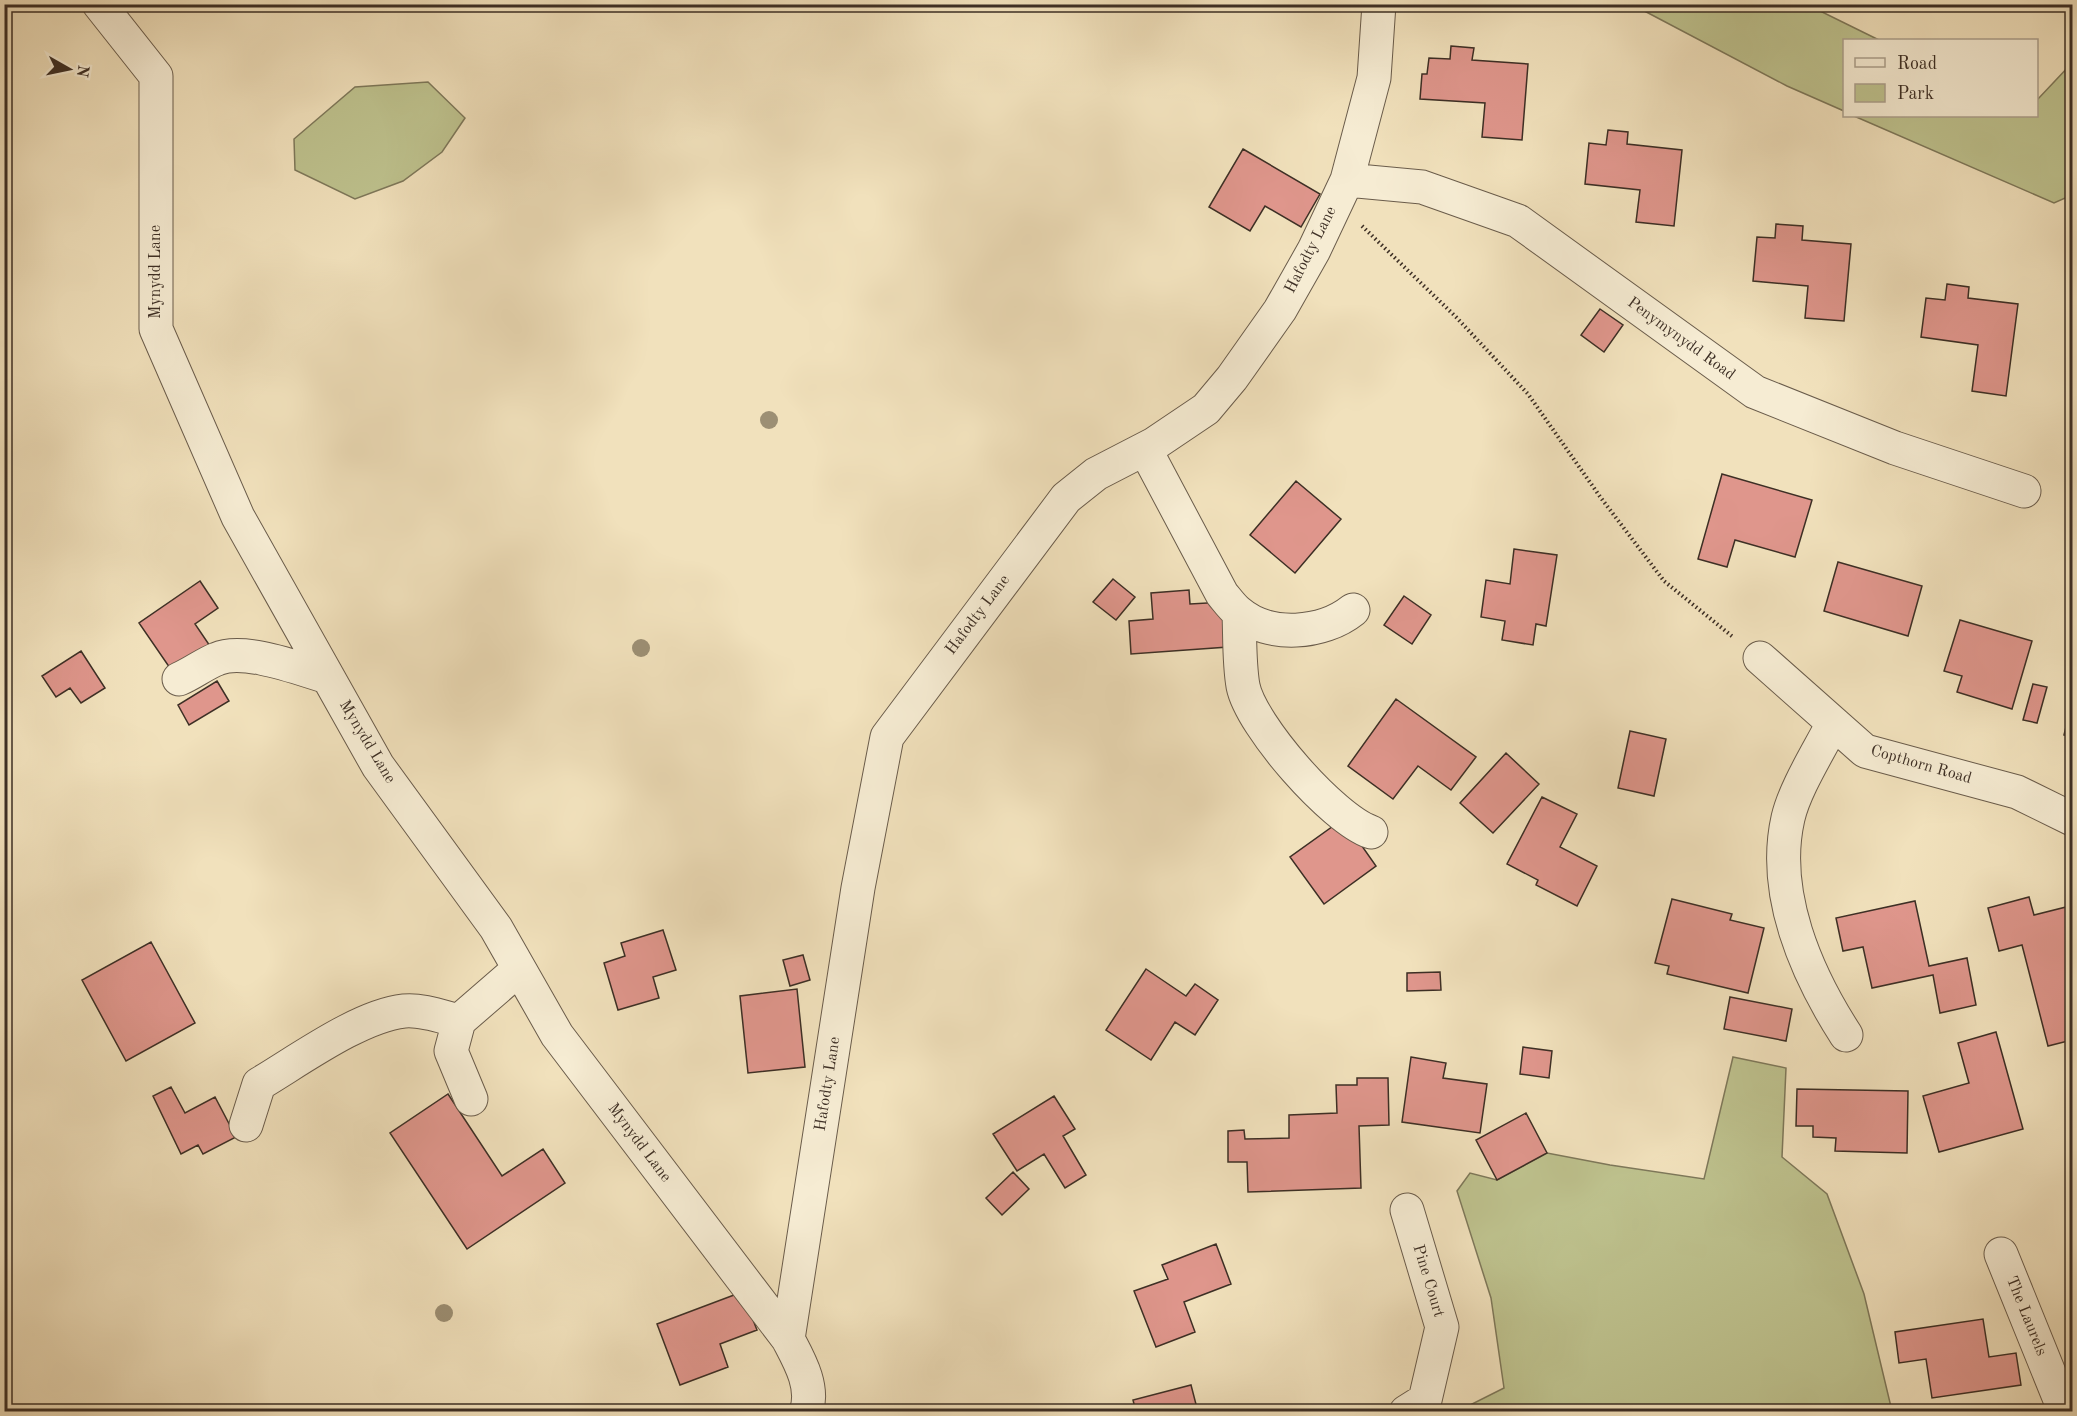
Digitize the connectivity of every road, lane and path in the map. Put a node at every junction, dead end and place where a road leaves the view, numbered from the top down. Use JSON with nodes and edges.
{"nodes":[{"id":1,"x":99,"y":4,"type":"edge"},
{"id":2,"x":1379,"y":4,"type":"edge"},
{"id":3,"x":1342,"y":191,"type":"junction"},
{"id":4,"x":1145,"y":448,"type":"junction"},
{"id":5,"x":2024,"y":491,"type":"dead end"},
{"id":6,"x":1353,"y":610,"type":"dead end"},
{"id":7,"x":1239,"y":613,"type":"junction"},
{"id":8,"x":1760,"y":658,"type":"joint"},
{"id":9,"x":328,"y":677,"type":"junction"},
{"id":10,"x":179,"y":679,"type":"dead end"},
{"id":11,"x":1833,"y":723,"type":"junction"},
{"id":12,"x":2073,"y":819,"type":"edge"},
{"id":13,"x":1371,"y":832,"type":"dead end"},
{"id":14,"x":519,"y":969,"type":"junction"},
{"id":15,"x":459,"y":1021,"type":"junction"},
{"id":16,"x":1846,"y":1035,"type":"dead end"},
{"id":17,"x":471,"y":1099,"type":"dead end"},
{"id":18,"x":246,"y":1125,"type":"dead end"},
{"id":19,"x":1407,"y":1210,"type":"dead end"},
{"id":20,"x":2001,"y":1254,"type":"dead end"},
{"id":21,"x":788,"y":1339,"type":"junction"},
{"id":22,"x":806,"y":1412,"type":"edge"},
{"id":23,"x":1406,"y":1412,"type":"edge"},
{"id":24,"x":2065,"y":1412,"type":"edge"}],
"edges":[{"from":1,"to":9,"type":"street","name":"Mynydd Lane"},
{"from":2,"to":3,"type":"street","name":"Hafodty Lane"},
{"from":3,"to":4,"type":"street","name":"Hafodty Lane"},
{"from":3,"to":5,"type":"street","name":"Penymynydd Road"},
{"from":3,"to":8,"type":"path"},
{"from":4,"to":7,"type":"street"},
{"from":4,"to":21,"type":"street","name":"Hafodty Lane"},
{"from":6,"to":7,"type":"street"},
{"from":7,"to":13,"type":"street"},
{"from":8,"to":11,"type":"street","name":"Copthorn Road"},
{"from":9,"to":10,"type":"street"},
{"from":9,"to":14,"type":"street","name":"Mynydd Lane"},
{"from":11,"to":12,"type":"street","name":"Copthorn Road"},
{"from":11,"to":16,"type":"street"},
{"from":14,"to":15,"type":"street"},
{"from":14,"to":21,"type":"street","name":"Mynydd Lane"},
{"from":15,"to":17,"type":"street"},
{"from":15,"to":18,"type":"street"},
{"from":19,"to":23,"type":"street","name":"Pine Court"},
{"from":20,"to":24,"type":"street","name":"The Laurels"},
{"from":21,"to":22,"type":"street","name":"Mynydd Lane"}]}
